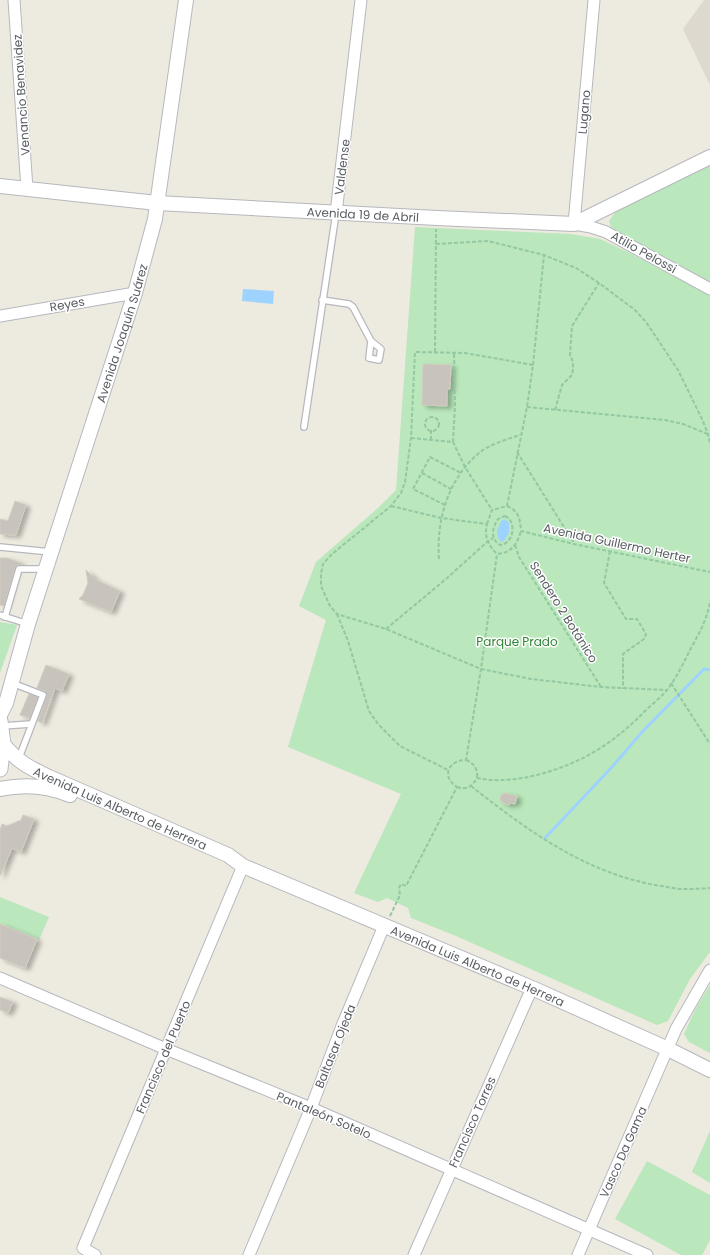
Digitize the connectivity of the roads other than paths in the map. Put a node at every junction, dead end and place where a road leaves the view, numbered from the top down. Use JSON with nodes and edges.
{"nodes":[{"id":1,"x":14,"y":0,"type":"edge"},
{"id":2,"x":186,"y":0,"type":"edge"},
{"id":3,"x":361,"y":0,"type":"edge"},
{"id":4,"x":594,"y":0,"type":"edge"},
{"id":5,"x":710,"y":157,"type":"edge"},
{"id":6,"x":0,"y":186,"type":"edge"},
{"id":7,"x":27,"y":189,"type":"junction"},
{"id":8,"x":157,"y":203,"type":"junction"},
{"id":9,"x":336,"y":213,"type":"junction"},
{"id":10,"x":574,"y":224,"type":"junction"},
{"id":11,"x":710,"y":288,"type":"edge"},
{"id":12,"x":135,"y":293,"type":"junction"},
{"id":13,"x":322,"y":300,"type":"junction"},
{"id":14,"x":0,"y":316,"type":"edge"},
{"id":15,"x":371,"y":340,"type":"dead end"},
{"id":16,"x":304,"y":427,"type":"dead end"},
{"id":17,"x":0,"y":547,"type":"edge"},
{"id":18,"x":52,"y":552,"type":"junction"},
{"id":19,"x":46,"y":570,"type":"junction"},
{"id":20,"x":2,"y":616,"type":"edge"},
{"id":21,"x":28,"y":624,"type":"junction"},
{"id":22,"x":6,"y":686,"type":"edge"},
{"id":23,"x":0,"y":721,"type":"edge"},
{"id":24,"x":31,"y":724,"type":"junction"},
{"id":25,"x":3,"y":744,"type":"junction"},
{"id":26,"x":18,"y":760,"type":"junction"},
{"id":27,"x":0,"y":769,"type":"edge"},
{"id":28,"x":0,"y":789,"type":"edge"},
{"id":29,"x":243,"y":866,"type":"junction"},
{"id":30,"x":384,"y":926,"type":"junction"},
{"id":31,"x":710,"y":970,"type":"edge"},
{"id":32,"x":0,"y":978,"type":"edge"},
{"id":33,"x":532,"y":988,"type":"junction"},
{"id":34,"x":166,"y":1049,"type":"junction"},
{"id":35,"x":668,"y":1049,"type":"junction"},
{"id":36,"x":710,"y":1070,"type":"edge"},
{"id":37,"x":310,"y":1108,"type":"junction"},
{"id":38,"x":451,"y":1170,"type":"junction"},
{"id":39,"x":589,"y":1229,"type":"junction"},
{"id":40,"x":96,"y":1255,"type":"edge"},
{"id":41,"x":248,"y":1255,"type":"edge"},
{"id":42,"x":414,"y":1255,"type":"edge"},
{"id":43,"x":578,"y":1255,"type":"edge"},
{"id":44,"x":647,"y":1255,"type":"edge"}],
"edges":[{"from":1,"to":7,"type":"street","name":"Venancio Benavidez"},
{"from":2,"to":8,"type":"street","name":"Avenida Joaquín Suárez"},
{"from":3,"to":9,"type":"street","name":"Valdense"},
{"from":4,"to":10,"type":"street","name":"Lugano"},
{"from":5,"to":10,"type":"street","name":"Avenida 19 de Abril"},
{"from":6,"to":7,"type":"street","name":"Avenida 19 de Abril"},
{"from":7,"to":8,"type":"street","name":"Avenida 19 de Abril"},
{"from":8,"to":9,"type":"street","name":"Avenida 19 de Abril"},
{"from":8,"to":12,"type":"street","name":"Avenida Joaquín Suárez"},
{"from":9,"to":10,"type":"street","name":"Avenida 19 de Abril"},
{"from":9,"to":13,"type":"lane","name":"Valdense"},
{"from":10,"to":11,"type":"street","name":"Atilio Pelossi"},
{"from":12,"to":14,"type":"street","name":"Reyes"},
{"from":12,"to":18,"type":"street","name":"Avenida Joaquín Suárez"},
{"from":13,"to":15,"type":"lane"},
{"from":13,"to":16,"type":"lane","name":"Valdense"},
{"from":17,"to":18,"type":"lane"},
{"from":18,"to":19,"type":"street","name":"Avenida Joaquín Suárez"},
{"from":19,"to":20,"type":"lane"},
{"from":19,"to":21,"type":"street","name":"Avenida Joaquín Suárez"},
{"from":20,"to":21,"type":"lane"},
{"from":21,"to":22,"type":"street","name":"Avenida Joaquín Suárez"},
{"from":22,"to":23,"type":"street","name":"Avenida Joaquín Suárez"},
{"from":22,"to":24,"type":"lane"},
{"from":23,"to":24,"type":"lane"},
{"from":23,"to":25,"type":"main road"},
{"from":24,"to":26,"type":"lane"},
{"from":25,"to":26,"type":"street","name":"Avenida Luis Alberto de Herrera"},
{"from":25,"to":27,"type":"main road"},
{"from":26,"to":29,"type":"street","name":"Avenida Luis Alberto de Herrera"},
{"from":28,"to":29,"type":"street","name":"Avenida Luis Alberto de Herrera"},
{"from":29,"to":30,"type":"street","name":"Avenida Luis Alberto de Herrera"},
{"from":29,"to":34,"type":"street","name":"Francisco del Puerto"},
{"from":30,"to":33,"type":"street","name":"Avenida Luis Alberto de Herrera"},
{"from":30,"to":37,"type":"street","name":"Baltasar Ojeda"},
{"from":31,"to":35,"type":"street","name":"Vasco Da Gama"},
{"from":32,"to":34,"type":"street","name":"Pantaleón Sotelo"},
{"from":33,"to":35,"type":"street","name":"Avenida Luis Alberto de Herrera"},
{"from":33,"to":38,"type":"street","name":"Francisco Torres"},
{"from":34,"to":37,"type":"street","name":"Pantaleón Sotelo"},
{"from":34,"to":40,"type":"street","name":"Francisco del Puerto"},
{"from":35,"to":36,"type":"street","name":"Avenida Luis Alberto de Herrera"},
{"from":35,"to":39,"type":"street","name":"Vasco Da Gama"},
{"from":37,"to":38,"type":"street","name":"Pantaleón Sotelo"},
{"from":37,"to":41,"type":"street","name":"Baltasar Ojeda"},
{"from":38,"to":39,"type":"street","name":"Pantaleón Sotelo"},
{"from":38,"to":42,"type":"street","name":"Francisco Torres"},
{"from":39,"to":43,"type":"street","name":"Vasco Da Gama"},
{"from":39,"to":44,"type":"street","name":"Pantaleón Sotelo"}]}
